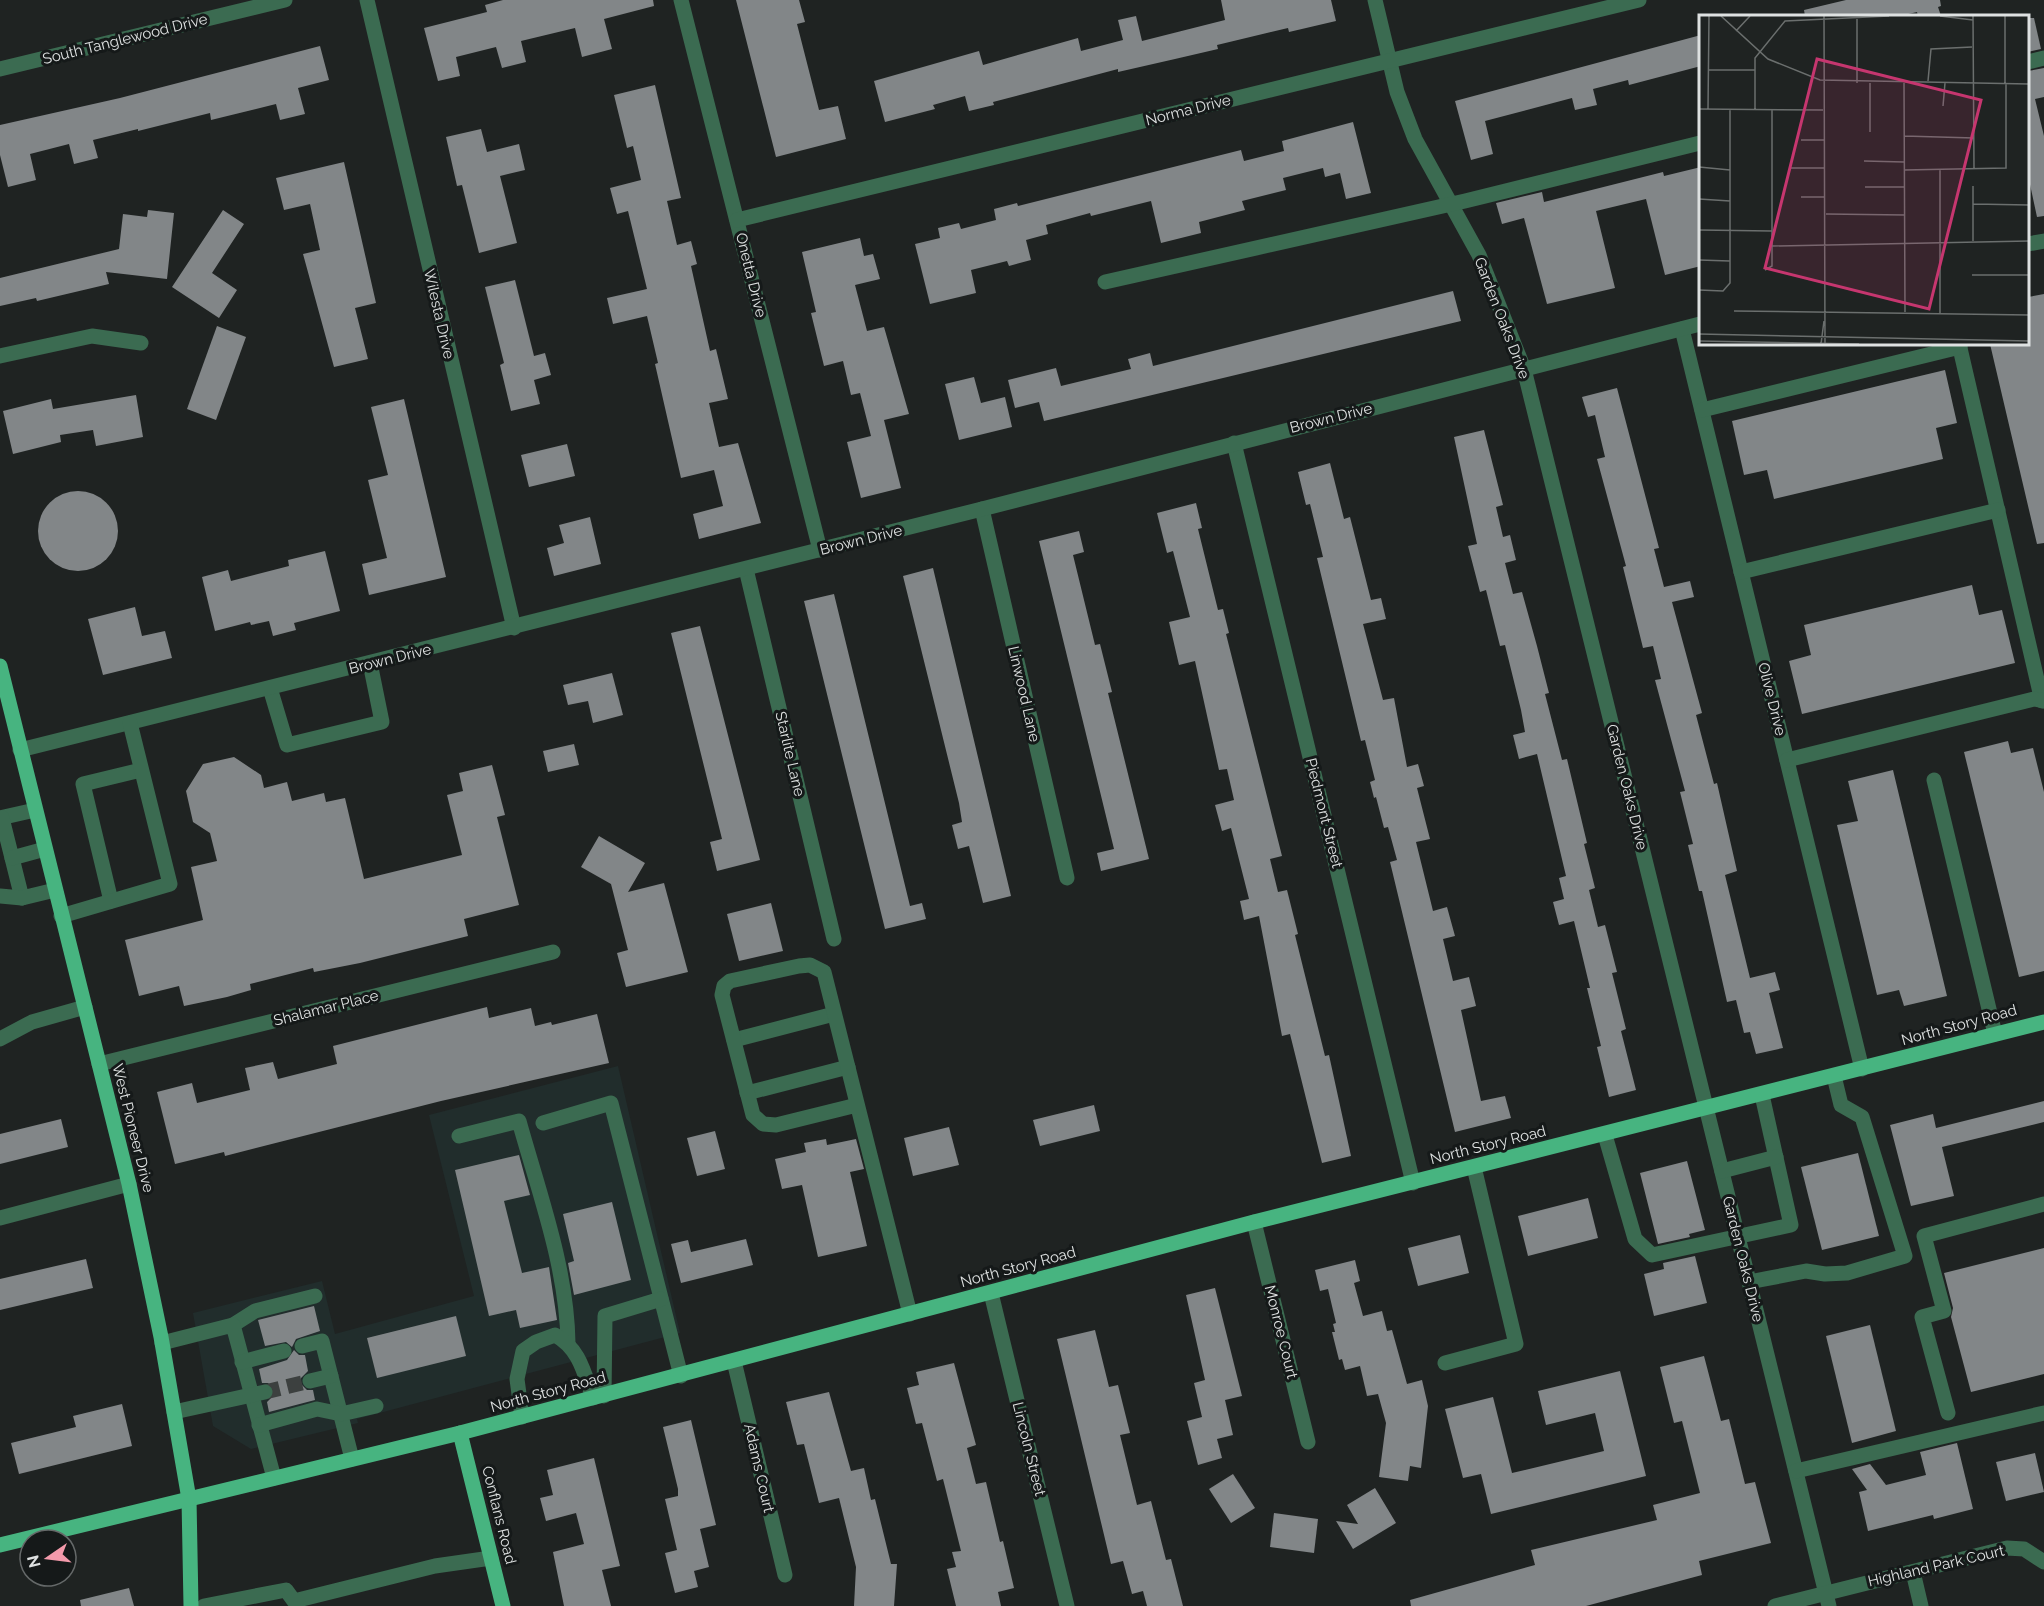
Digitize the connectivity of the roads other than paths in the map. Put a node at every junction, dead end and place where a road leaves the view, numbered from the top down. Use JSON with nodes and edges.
{"nodes":[{"id":1,"x":285,"y":0,"type":"edge"},
{"id":2,"x":367,"y":0,"type":"edge"},
{"id":3,"x":681,"y":0,"type":"edge"},
{"id":4,"x":1375,"y":0,"type":"edge"},
{"id":5,"x":1639,"y":0,"type":"edge"},
{"id":6,"x":2044,"y":58,"type":"edge"},
{"id":7,"x":1390,"y":61,"type":"junction"},
{"id":8,"x":2029,"y":62,"type":"edge"},
{"id":9,"x":0,"y":69,"type":"edge"},
{"id":10,"x":1699,"y":143,"type":"edge"},
{"id":11,"x":1450,"y":204,"type":"junction"},
{"id":12,"x":737,"y":220,"type":"junction"},
{"id":13,"x":2044,"y":241,"type":"edge"},
{"id":14,"x":2029,"y":244,"type":"edge"},
{"id":15,"x":1105,"y":282,"type":"dead end"},
{"id":16,"x":1699,"y":325,"type":"edge"},
{"id":17,"x":1682,"y":329,"type":"junction"},
{"id":18,"x":141,"y":343,"type":"dead end"},
{"id":19,"x":1960,"y":345,"type":"edge"},
{"id":20,"x":0,"y":356,"type":"edge"},
{"id":21,"x":1524,"y":369,"type":"junction"},
{"id":22,"x":1702,"y":410,"type":"junction"},
{"id":23,"x":1234,"y":443,"type":"junction"},
{"id":24,"x":982,"y":509,"type":"junction"},
{"id":25,"x":1998,"y":510,"type":"junction"},
{"id":26,"x":820,"y":550,"type":"junction"},
{"id":27,"x":746,"y":569,"type":"junction"},
{"id":28,"x":1741,"y":572,"type":"junction"},
{"id":29,"x":514,"y":628,"type":"junction"},
{"id":30,"x":370,"y":663,"type":"junction"},
{"id":31,"x":0,"y":666,"type":"edge"},
{"id":32,"x":270,"y":688,"type":"junction"},
{"id":33,"x":2043,"y":701,"type":"edge"},
{"id":34,"x":130,"y":723,"type":"junction"},
{"id":35,"x":20,"y":750,"type":"junction"},
{"id":36,"x":1787,"y":760,"type":"junction"},
{"id":37,"x":141,"y":770,"type":"junction"},
{"id":38,"x":1934,"y":780,"type":"dead end"},
{"id":39,"x":35,"y":810,"type":"junction"},
{"id":40,"x":1,"y":818,"type":"edge"},
{"id":41,"x":45,"y":849,"type":"junction"},
{"id":42,"x":12,"y":858,"type":"junction"},
{"id":43,"x":1067,"y":878,"type":"dead end"},
{"id":44,"x":55,"y":890,"type":"junction"},
{"id":45,"x":0,"y":896,"type":"edge"},
{"id":46,"x":22,"y":898,"type":"junction"},
{"id":47,"x":111,"y":901,"type":"junction"},
{"id":48,"x":62,"y":916,"type":"junction"},
{"id":49,"x":834,"y":939,"type":"dead end"},
{"id":50,"x":553,"y":952,"type":"dead end"},
{"id":51,"x":84,"y":1007,"type":"junction"},
{"id":52,"x":834,"y":1014,"type":"junction"},
{"id":53,"x":2044,"y":1022,"type":"edge"},
{"id":54,"x":1995,"y":1034,"type":"junction"},
{"id":55,"x":0,"y":1039,"type":"edge"},
{"id":56,"x":734,"y":1040,"type":"junction"},
{"id":57,"x":99,"y":1064,"type":"junction"},
{"id":58,"x":848,"y":1067,"type":"junction"},
{"id":59,"x":1862,"y":1069,"type":"junction"},
{"id":60,"x":1834,"y":1076,"type":"junction"},
{"id":61,"x":747,"y":1093,"type":"junction"},
{"id":62,"x":1762,"y":1095,"type":"junction"},
{"id":63,"x":857,"y":1105,"type":"junction"},
{"id":64,"x":1707,"y":1109,"type":"junction"},
{"id":65,"x":543,"y":1123,"type":"dead end"},
{"id":66,"x":1605,"y":1135,"type":"junction"},
{"id":67,"x":459,"y":1136,"type":"dead end"},
{"id":68,"x":1776,"y":1157,"type":"junction"},
{"id":69,"x":1474,"y":1167,"type":"junction"},
{"id":70,"x":1722,"y":1171,"type":"junction"},
{"id":71,"x":1413,"y":1183,"type":"junction"},
{"id":72,"x":129,"y":1184,"type":"junction"},
{"id":73,"x":2044,"y":1204,"type":"edge"},
{"id":74,"x":0,"y":1218,"type":"edge"},
{"id":75,"x":1254,"y":1222,"type":"junction"},
{"id":76,"x":1738,"y":1237,"type":"junction"},
{"id":77,"x":1749,"y":1282,"type":"junction"},
{"id":78,"x":991,"y":1293,"type":"junction"},
{"id":79,"x":315,"y":1296,"type":"dead end"},
{"id":80,"x":661,"y":1299,"type":"junction"},
{"id":81,"x":910,"y":1314,"type":"junction"},
{"id":82,"x":233,"y":1326,"type":"junction"},
{"id":83,"x":568,"y":1342,"type":"junction"},
{"id":84,"x":162,"y":1343,"type":"junction"},
{"id":85,"x":302,"y":1346,"type":"dead end"},
{"id":86,"x":284,"y":1351,"type":"dead end"},
{"id":87,"x":734,"y":1361,"type":"junction"},
{"id":88,"x":242,"y":1362,"type":"junction"},
{"id":89,"x":1445,"y":1363,"type":"dead end"},
{"id":90,"x":331,"y":1376,"type":"junction"},
{"id":91,"x":681,"y":1376,"type":"junction"},
{"id":92,"x":310,"y":1381,"type":"tunnel mouth"},
{"id":93,"x":258,"y":1394,"type":"junction"},
{"id":94,"x":599,"y":1397,"type":"junction"},
{"id":95,"x":376,"y":1406,"type":"dead end"},
{"id":96,"x":174,"y":1413,"type":"junction"},
{"id":97,"x":1948,"y":1413,"type":"dead end"},
{"id":98,"x":2044,"y":1413,"type":"edge"},
{"id":99,"x":341,"y":1414,"type":"junction"},
{"id":100,"x":522,"y":1417,"type":"junction"},
{"id":101,"x":259,"y":1425,"type":"junction"},
{"id":102,"x":460,"y":1433,"type":"junction"},
{"id":103,"x":1308,"y":1442,"type":"dead end"},
{"id":104,"x":352,"y":1459,"type":"junction"},
{"id":105,"x":1796,"y":1471,"type":"junction"},
{"id":106,"x":274,"y":1478,"type":"junction"},
{"id":107,"x":189,"y":1499,"type":"junction"},
{"id":108,"x":0,"y":1545,"type":"edge"},
{"id":109,"x":491,"y":1558,"type":"junction"},
{"id":110,"x":2044,"y":1562,"type":"edge"},
{"id":111,"x":1913,"y":1572,"type":"junction"},
{"id":112,"x":785,"y":1575,"type":"dead end"},
{"id":113,"x":1828,"y":1600,"type":"edge"},
{"id":114,"x":191,"y":1606,"type":"edge"},
{"id":115,"x":204,"y":1606,"type":"edge"},
{"id":116,"x":503,"y":1606,"type":"edge"},
{"id":117,"x":1067,"y":1606,"type":"edge"},
{"id":118,"x":1775,"y":1606,"type":"edge"},
{"id":119,"x":1921,"y":1606,"type":"edge"}],
"edges":[{"from":1,"to":9,"type":"street","name":"South Tanglewood Drive"},
{"from":2,"to":29,"type":"street","name":"Wilesta Drive"},
{"from":3,"to":12,"type":"street","name":"Onetta Drive"},
{"from":4,"to":7,"type":"street","name":"Garden Oaks Drive"},
{"from":5,"to":7,"type":"street","name":"Norma Drive"},
{"from":6,"to":8,"type":"street"},
{"from":7,"to":11,"type":"street","name":"Garden Oaks Drive"},
{"from":7,"to":12,"type":"street","name":"Norma Drive"},
{"from":10,"to":11,"type":"street"},
{"from":11,"to":15,"type":"street"},
{"from":11,"to":21,"type":"street","name":"Garden Oaks Drive"},
{"from":12,"to":26,"type":"street","name":"Onetta Drive"},
{"from":13,"to":14,"type":"street"},
{"from":16,"to":17,"type":"street","name":"Brown Drive"},
{"from":17,"to":21,"type":"street","name":"Brown Drive"},
{"from":17,"to":22,"type":"street","name":"Olive Drive"},
{"from":18,"to":20,"type":"street"},
{"from":19,"to":22,"type":"street"},
{"from":19,"to":25,"type":"street"},
{"from":21,"to":23,"type":"street","name":"Brown Drive"},
{"from":21,"to":64,"type":"street","name":"Garden Oaks Drive"},
{"from":22,"to":28,"type":"street","name":"Olive Drive"},
{"from":23,"to":24,"type":"street","name":"Brown Drive"},
{"from":23,"to":71,"type":"street","name":"Piedmont Street"},
{"from":24,"to":26,"type":"street","name":"Brown Drive"},
{"from":24,"to":43,"type":"street","name":"Linwood Lane"},
{"from":25,"to":28,"type":"street"},
{"from":25,"to":33,"type":"street"},
{"from":26,"to":27,"type":"street","name":"Brown Drive"},
{"from":27,"to":29,"type":"street","name":"Brown Drive"},
{"from":27,"to":49,"type":"street","name":"Starlite Lane"},
{"from":28,"to":36,"type":"street","name":"Olive Drive"},
{"from":29,"to":30,"type":"street","name":"Brown Drive"},
{"from":30,"to":32,"type":"street","name":"Brown Drive"},
{"from":30,"to":32,"type":"street"},
{"from":31,"to":35,"type":"main road","name":"West Pioneer Drive"},
{"from":32,"to":34,"type":"street","name":"Brown Drive"},
{"from":33,"to":36,"type":"street"},
{"from":34,"to":35,"type":"street","name":"Brown Drive"},
{"from":34,"to":37,"type":"street"},
{"from":35,"to":39,"type":"main road","name":"West Pioneer Drive"},
{"from":36,"to":59,"type":"street","name":"Olive Drive"},
{"from":37,"to":47,"type":"street"},
{"from":37,"to":47,"type":"street"},
{"from":38,"to":54,"type":"street"},
{"from":39,"to":40,"type":"street"},
{"from":39,"to":41,"type":"main road","name":"West Pioneer Drive"},
{"from":40,"to":42,"type":"street"},
{"from":41,"to":42,"type":"street"},
{"from":41,"to":44,"type":"main road","name":"West Pioneer Drive"},
{"from":42,"to":46,"type":"street"},
{"from":44,"to":46,"type":"street"},
{"from":44,"to":48,"type":"main road","name":"West Pioneer Drive"},
{"from":45,"to":46,"type":"street"},
{"from":47,"to":48,"type":"street"},
{"from":48,"to":51,"type":"main road","name":"West Pioneer Drive"},
{"from":50,"to":57,"type":"street","name":"Shalamar Place"},
{"from":51,"to":55,"type":"street"},
{"from":51,"to":57,"type":"main road","name":"West Pioneer Drive"},
{"from":52,"to":56,"type":"street"},
{"from":52,"to":56,"type":"street"},
{"from":52,"to":58,"type":"street"},
{"from":53,"to":54,"type":"main road","name":"North Story Road"},
{"from":54,"to":59,"type":"main road","name":"North Story Road"},
{"from":56,"to":61,"type":"street"},
{"from":57,"to":72,"type":"main road","name":"West Pioneer Drive"},
{"from":58,"to":61,"type":"street"},
{"from":58,"to":63,"type":"street"},
{"from":59,"to":60,"type":"main road","name":"North Story Road"},
{"from":60,"to":62,"type":"main road","name":"North Story Road"},
{"from":60,"to":77,"type":"street"},
{"from":61,"to":63,"type":"street"},
{"from":62,"to":64,"type":"main road","name":"North Story Road"},
{"from":62,"to":68,"type":"street"},
{"from":63,"to":81,"type":"street"},
{"from":64,"to":66,"type":"main road","name":"North Story Road"},
{"from":64,"to":70,"type":"street","name":"Garden Oaks Drive"},
{"from":65,"to":80,"type":"street"},
{"from":66,"to":69,"type":"main road","name":"North Story Road"},
{"from":66,"to":76,"type":"street"},
{"from":67,"to":83,"type":"street"},
{"from":68,"to":70,"type":"street"},
{"from":68,"to":76,"type":"street"},
{"from":69,"to":71,"type":"main road","name":"North Story Road"},
{"from":69,"to":89,"type":"street"},
{"from":70,"to":76,"type":"street","name":"Garden Oaks Drive"},
{"from":71,"to":75,"type":"main road","name":"North Story Road"},
{"from":72,"to":74,"type":"street"},
{"from":72,"to":84,"type":"main road","name":"West Pioneer Drive"},
{"from":73,"to":97,"type":"street"},
{"from":75,"to":78,"type":"main road","name":"North Story Road"},
{"from":75,"to":103,"type":"street","name":"Monroe Court"},
{"from":76,"to":77,"type":"street","name":"Garden Oaks Drive"},
{"from":77,"to":105,"type":"street","name":"Garden Oaks Drive"},
{"from":78,"to":81,"type":"main road","name":"North Story Road"},
{"from":78,"to":117,"type":"street","name":"Lincoln Street"},
{"from":79,"to":82,"type":"street"},
{"from":80,"to":91,"type":"street"},
{"from":80,"to":94,"type":"street"},
{"from":81,"to":87,"type":"main road","name":"North Story Road"},
{"from":82,"to":84,"type":"street"},
{"from":82,"to":88,"type":"street"},
{"from":83,"to":94,"type":"street"},
{"from":83,"to":100,"type":"street"},
{"from":84,"to":96,"type":"main road","name":"West Pioneer Drive"},
{"from":85,"to":90,"type":"street"},
{"from":86,"to":88,"type":"street"},
{"from":87,"to":91,"type":"main road","name":"North Story Road"},
{"from":87,"to":112,"type":"street","name":"Adams Court"},
{"from":88,"to":93,"type":"street"},
{"from":90,"to":92,"type":"street"},
{"from":90,"to":99,"type":"street"},
{"from":91,"to":94,"type":"main road","name":"North Story Road"},
{"from":93,"to":96,"type":"street"},
{"from":93,"to":101,"type":"street"},
{"from":94,"to":100,"type":"main road","name":"North Story Road"},
{"from":95,"to":99,"type":"street"},
{"from":96,"to":107,"type":"main road","name":"West Pioneer Drive"},
{"from":98,"to":105,"type":"street"},
{"from":99,"to":101,"type":"street"},
{"from":99,"to":104,"type":"street"},
{"from":100,"to":102,"type":"main road","name":"North Story Road"},
{"from":101,"to":106,"type":"street"},
{"from":102,"to":104,"type":"main road","name":"North Story Road"},
{"from":102,"to":109,"type":"main road","name":"Conflans Road"},
{"from":104,"to":106,"type":"main road","name":"North Story Road"},
{"from":105,"to":113,"type":"street","name":"Garden Oaks Drive"},
{"from":106,"to":107,"type":"main road","name":"North Story Road"},
{"from":107,"to":108,"type":"main road","name":"North Story Road"},
{"from":107,"to":114,"type":"main road","name":"West Pioneer Drive"},
{"from":109,"to":115,"type":"street"},
{"from":109,"to":116,"type":"main road","name":"Conflans Road"},
{"from":110,"to":111,"type":"street","name":"Highland Park Court"},
{"from":111,"to":113,"type":"street","name":"Highland Park Court"},
{"from":111,"to":119,"type":"street"},
{"from":113,"to":118,"type":"street","name":"Highland Park Court"}]}
